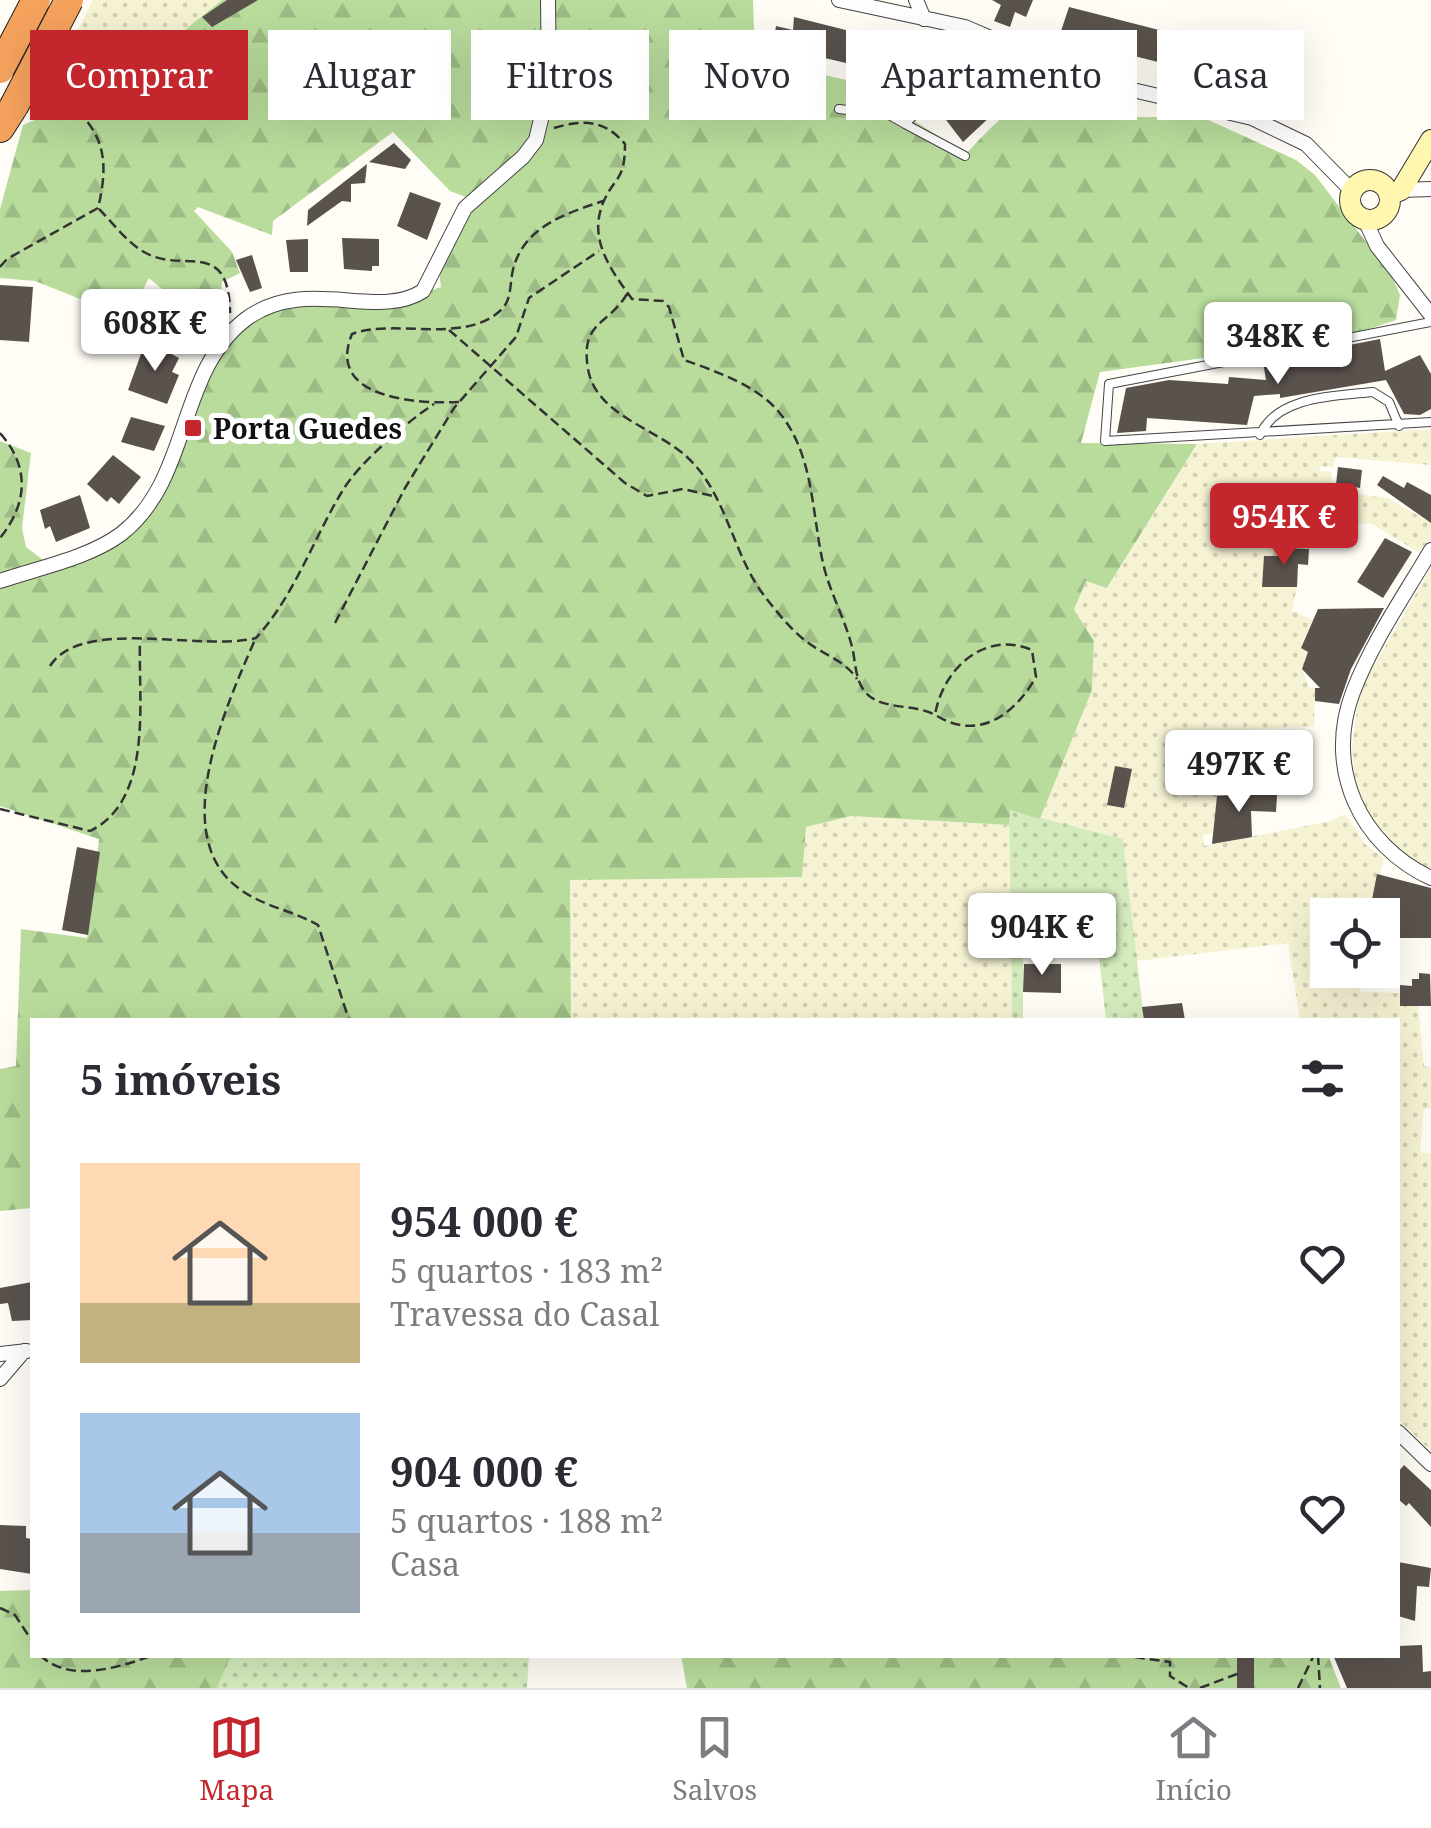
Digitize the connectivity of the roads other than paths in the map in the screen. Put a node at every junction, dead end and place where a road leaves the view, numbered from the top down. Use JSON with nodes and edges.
{"nodes":[{"id":1,"x":36,"y":0,"type":"edge"},
{"id":2,"x":68,"y":0,"type":"edge"},
{"id":3,"x":548,"y":0,"type":"edge"},
{"id":4,"x":839,"y":0,"type":"edge"},
{"id":5,"x":916,"y":0,"type":"edge"},
{"id":6,"x":924,"y":19,"type":"junction"},
{"id":7,"x":964,"y":30,"type":"edge"},
{"id":8,"x":0,"y":69,"type":"edge"},
{"id":9,"x":1137,"y":91,"type":"edge"},
{"id":10,"x":839,"y":109,"type":"dead end"},
{"id":11,"x":7,"y":117,"type":"edge"},
{"id":12,"x":909,"y":120,"type":"edge"},
{"id":13,"x":905,"y":124,"type":"junction"},
{"id":14,"x":1431,"y":140,"type":"edge"},
{"id":15,"x":965,"y":156,"type":"dead end"},
{"id":16,"x":1431,"y":188,"type":"edge"},
{"id":17,"x":1352,"y":190,"type":"junction"},
{"id":18,"x":1395,"y":193,"type":"junction"},
{"id":19,"x":1365,"y":220,"type":"junction"},
{"id":20,"x":1431,"y":319,"type":"edge"},
{"id":21,"x":1431,"y":422,"type":"edge"},
{"id":22,"x":1399,"y":426,"type":"junction"},
{"id":23,"x":1260,"y":434,"type":"junction"},
{"id":24,"x":1431,"y":550,"type":"edge"},
{"id":25,"x":0,"y":581,"type":"edge"},
{"id":26,"x":1431,"y":878,"type":"edge"},
{"id":27,"x":28,"y":1351,"type":"edge"},
{"id":28,"x":0,"y":1354,"type":"edge"},
{"id":29,"x":0,"y":1379,"type":"edge"},
{"id":30,"x":1400,"y":1434,"type":"edge"},
{"id":31,"x":1431,"y":1464,"type":"edge"}],
"edges":[{"from":1,"to":8,"type":"highway","bridge":true},
{"from":2,"to":11,"type":"highway","bridge":true},
{"from":3,"to":25,"type":"street"},
{"from":4,"to":6,"type":"street"},
{"from":5,"to":6,"type":"street"},
{"from":6,"to":7,"type":"street"},
{"from":9,"to":17,"type":"street"},
{"from":10,"to":13,"type":"lane"},
{"from":12,"to":13,"type":"lane"},
{"from":13,"to":15,"type":"lane"},
{"from":14,"to":18,"type":"street"},
{"from":16,"to":18,"type":"street"},
{"from":17,"to":18,"type":"street"},
{"from":17,"to":19,"type":"street"},
{"from":18,"to":19,"type":"street"},
{"from":19,"to":20,"type":"street"},
{"from":20,"to":23,"type":"lane"},
{"from":21,"to":22,"type":"lane"},
{"from":22,"to":23,"type":"lane"},
{"from":22,"to":23,"type":"lane"},
{"from":24,"to":26,"type":"street"},
{"from":27,"to":28,"type":"street"},
{"from":27,"to":29,"type":"street"},
{"from":30,"to":31,"type":"street"}]}
